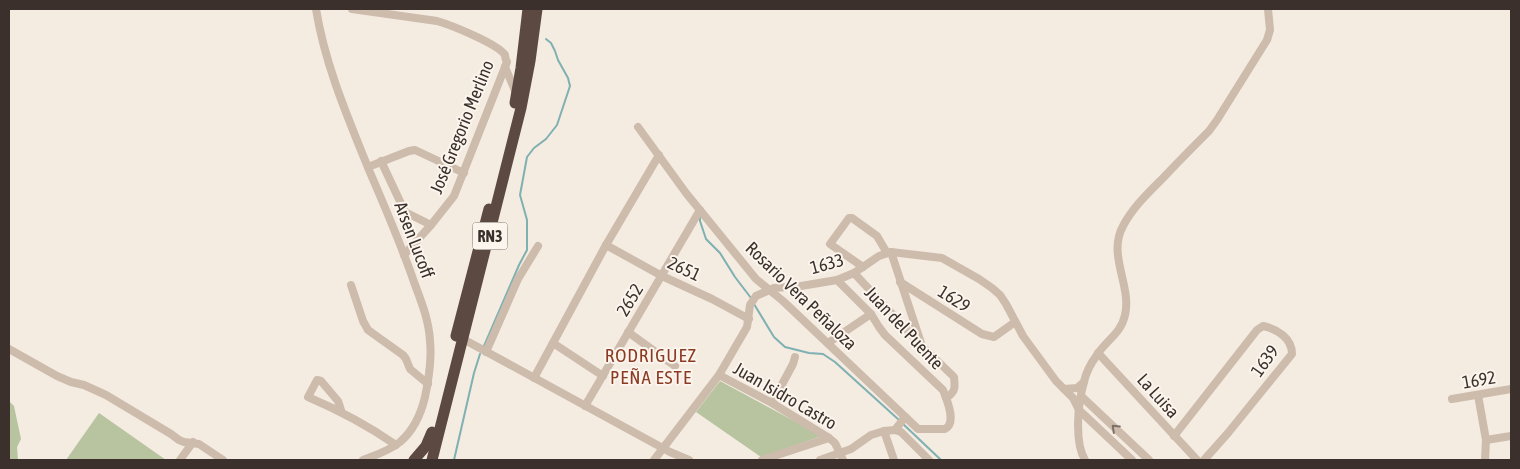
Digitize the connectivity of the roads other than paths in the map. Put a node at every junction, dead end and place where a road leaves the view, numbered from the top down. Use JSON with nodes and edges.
{"nodes":[{"id":1,"x":316,"y":9,"type":"edge"},
{"id":2,"x":352,"y":9,"type":"edge"},
{"id":3,"x":528,"y":9,"type":"edge"},
{"id":4,"x":536,"y":9,"type":"edge"},
{"id":5,"x":1268,"y":9,"type":"edge"},
{"id":6,"x":505,"y":67,"type":"junction"},
{"id":7,"x":516,"y":95,"type":"junction"},
{"id":8,"x":638,"y":127,"type":"dead end"},
{"id":9,"x":659,"y":155,"type":"junction"},
{"id":10,"x":381,"y":161,"type":"junction"},
{"id":11,"x":368,"y":167,"type":"junction"},
{"id":12,"x":464,"y":173,"type":"junction"},
{"id":13,"x":700,"y":210,"type":"junction"},
{"id":14,"x":431,"y":225,"type":"junction"},
{"id":15,"x":606,"y":245,"type":"junction"},
{"id":16,"x":538,"y":246,"type":"dead end"},
{"id":17,"x":889,"y":253,"type":"junction"},
{"id":18,"x":404,"y":255,"type":"junction"},
{"id":19,"x":863,"y":267,"type":"junction"},
{"id":20,"x":854,"y":273,"type":"junction"},
{"id":21,"x":662,"y":276,"type":"junction"},
{"id":22,"x":837,"y":280,"type":"junction"},
{"id":23,"x":900,"y":282,"type":"junction"},
{"id":24,"x":351,"y":284,"type":"dead end"},
{"id":25,"x":769,"y":290,"type":"junction"},
{"id":26,"x":871,"y":314,"type":"junction"},
{"id":27,"x":748,"y":319,"type":"junction"},
{"id":28,"x":1015,"y":322,"type":"junction"},
{"id":29,"x":628,"y":332,"type":"junction"},
{"id":30,"x":463,"y":340,"type":"junction"},
{"id":31,"x":553,"y":343,"type":"junction"},
{"id":32,"x":828,"y":343,"type":"junction"},
{"id":33,"x":921,"y":345,"type":"junction"},
{"id":34,"x":9,"y":349,"type":"edge"},
{"id":35,"x":486,"y":352,"type":"junction"},
{"id":36,"x":1098,"y":352,"type":"junction"},
{"id":37,"x":795,"y":357,"type":"dead end"},
{"id":38,"x":675,"y":366,"type":"dead end"},
{"id":39,"x":603,"y":376,"type":"junction"},
{"id":40,"x":719,"y":376,"type":"junction"},
{"id":41,"x":534,"y":378,"type":"junction"},
{"id":42,"x":1084,"y":382,"type":"junction"},
{"id":43,"x":428,"y":384,"type":"junction"},
{"id":44,"x":1064,"y":389,"type":"junction"},
{"id":45,"x":1511,"y":389,"type":"edge"},
{"id":46,"x":1478,"y":395,"type":"junction"},
{"id":47,"x":1081,"y":396,"type":"junction"},
{"id":48,"x":946,"y":398,"type":"junction"},
{"id":49,"x":1452,"y":399,"type":"dead end"},
{"id":50,"x":772,"y":404,"type":"junction"},
{"id":51,"x":586,"y":406,"type":"junction"},
{"id":52,"x":340,"y":410,"type":"dead end"},
{"id":53,"x":1079,"y":410,"type":"junction"},
{"id":54,"x":905,"y":417,"type":"junction"},
{"id":55,"x":441,"y":422,"type":"junction"},
{"id":56,"x":895,"y":430,"type":"junction"},
{"id":57,"x":884,"y":431,"type":"junction"},
{"id":58,"x":432,"y":432,"type":"junction"},
{"id":59,"x":1174,"y":436,"type":"junction"},
{"id":60,"x":1511,"y":436,"type":"edge"},
{"id":61,"x":1486,"y":440,"type":"junction"},
{"id":62,"x":832,"y":441,"type":"junction"},
{"id":63,"x":193,"y":442,"type":"junction"},
{"id":64,"x":396,"y":445,"type":"junction"},
{"id":65,"x":664,"y":449,"type":"junction"},
{"id":66,"x":842,"y":457,"type":"edge"},
{"id":67,"x":180,"y":460,"type":"edge"},
{"id":68,"x":223,"y":460,"type":"edge"},
{"id":69,"x":363,"y":460,"type":"edge"},
{"id":70,"x":414,"y":460,"type":"edge"},
{"id":71,"x":424,"y":460,"type":"edge"},
{"id":72,"x":432,"y":460,"type":"edge"},
{"id":73,"x":437,"y":460,"type":"edge"},
{"id":74,"x":654,"y":460,"type":"edge"},
{"id":75,"x":689,"y":460,"type":"edge"},
{"id":76,"x":762,"y":460,"type":"edge"},
{"id":77,"x":820,"y":460,"type":"edge"},
{"id":78,"x":894,"y":460,"type":"edge"},
{"id":79,"x":929,"y":460,"type":"edge"},
{"id":80,"x":1085,"y":460,"type":"edge"},
{"id":81,"x":1132,"y":460,"type":"edge"},
{"id":82,"x":1149,"y":460,"type":"edge"},
{"id":83,"x":1196,"y":460,"type":"edge"},
{"id":84,"x":1204,"y":460,"type":"edge"},
{"id":85,"x":1485,"y":460,"type":"edge"}],
"edges":[{"from":1,"to":11,"type":"street","name":"Arsen Lucoff"},
{"from":2,"to":6,"type":"street","name":"José Gregorio Merlino"},
{"from":3,"to":7,"type":"highway","number":"RN3"},
{"from":4,"to":30,"type":"highway","number":"RN3"},
{"from":5,"to":36,"type":"street"},
{"from":6,"to":7,"type":"street"},
{"from":6,"to":12,"type":"street","name":"José Gregorio Merlino"},
{"from":7,"to":58,"type":"highway","number":"RN3"},
{"from":8,"to":9,"type":"street","name":"Rosario Vera Peñaloza"},
{"from":9,"to":13,"type":"street","name":"Rosario Vera Peñaloza"},
{"from":9,"to":15,"type":"street"},
{"from":10,"to":11,"type":"street"},
{"from":10,"to":12,"type":"street"},
{"from":10,"to":14,"type":"street"},
{"from":11,"to":18,"type":"street","name":"Arsen Lucoff"},
{"from":12,"to":14,"type":"street","name":"José Gregorio Merlino"},
{"from":13,"to":21,"type":"street","name":"2652"},
{"from":13,"to":25,"type":"street","name":"Rosario Vera Peñaloza"},
{"from":14,"to":18,"type":"street","name":"José Gregorio Merlino"},
{"from":15,"to":21,"type":"street","name":"2651"},
{"from":15,"to":31,"type":"street"},
{"from":16,"to":35,"type":"street"},
{"from":17,"to":19,"type":"street","name":"1633"},
{"from":17,"to":19,"type":"street"},
{"from":17,"to":23,"type":"street"},
{"from":17,"to":28,"type":"street"},
{"from":18,"to":43,"type":"street","name":"Arsen Lucoff"},
{"from":19,"to":20,"type":"street","name":"1633"},
{"from":20,"to":22,"type":"street","name":"1633"},
{"from":20,"to":33,"type":"street","name":"Juan del Puente"},
{"from":21,"to":27,"type":"street","name":"2651"},
{"from":21,"to":29,"type":"street","name":"2652"},
{"from":22,"to":25,"type":"street","name":"1633"},
{"from":22,"to":26,"type":"street","name":"Juan del Puente"},
{"from":23,"to":28,"type":"street","name":"1629"},
{"from":23,"to":33,"type":"street"},
{"from":24,"to":43,"type":"street"},
{"from":25,"to":27,"type":"street"},
{"from":25,"to":32,"type":"street","name":"Rosario Vera Peñaloza"},
{"from":26,"to":32,"type":"street"},
{"from":26,"to":48,"type":"street","name":"Juan del Puente"},
{"from":27,"to":40,"type":"street"},
{"from":28,"to":44,"type":"street"},
{"from":29,"to":38,"type":"street"},
{"from":29,"to":39,"type":"street","name":"2652"},
{"from":30,"to":35,"type":"street"},
{"from":30,"to":55,"type":"highway","number":"RN3"},
{"from":31,"to":39,"type":"street"},
{"from":31,"to":41,"type":"street"},
{"from":32,"to":54,"type":"street","name":"Rosario Vera Peñaloza"},
{"from":33,"to":48,"type":"street","name":"Juan del Puente"},
{"from":34,"to":63,"type":"street"},
{"from":35,"to":41,"type":"street"},
{"from":36,"to":42,"type":"street"},
{"from":36,"to":59,"type":"street","name":"La Luisa"},
{"from":37,"to":50,"type":"street"},
{"from":39,"to":51,"type":"street","name":"2652"},
{"from":40,"to":50,"type":"street","name":"Juan Isidro Castro"},
{"from":40,"to":65,"type":"street"},
{"from":41,"to":51,"type":"street"},
{"from":42,"to":44,"type":"street"},
{"from":42,"to":47,"type":"street"},
{"from":43,"to":64,"type":"street","name":"Arsen Lucoff"},
{"from":44,"to":53,"type":"street"},
{"from":45,"to":46,"type":"street","name":"1692"},
{"from":46,"to":49,"type":"street","name":"1692"},
{"from":46,"to":61,"type":"street"},
{"from":47,"to":53,"type":"street"},
{"from":82,"to":47,"type":"street","one_way":true},
{"from":48,"to":54,"type":"street","name":"Rosario Vera Peñaloza"},
{"from":50,"to":62,"type":"street","name":"Juan Isidro Castro"},
{"from":51,"to":65,"type":"street"},
{"from":52,"to":64,"type":"street"},
{"from":53,"to":80,"type":"street"},
{"from":53,"to":81,"type":"street"},
{"from":54,"to":56,"type":"street"},
{"from":55,"to":72,"type":"highway","number":"RN3"},
{"from":55,"to":73,"type":"highway"},
{"from":56,"to":57,"type":"street"},
{"from":56,"to":79,"type":"street"},
{"from":57,"to":66,"type":"street"},
{"from":57,"to":78,"type":"street"},
{"from":58,"to":70,"type":"highway"},
{"from":58,"to":71,"type":"highway","number":"RN3"},
{"from":59,"to":83,"type":"street","name":"La Luisa"},
{"from":59,"to":84,"type":"street","name":"1639"},
{"from":60,"to":61,"type":"street"},
{"from":61,"to":85,"type":"street"},
{"from":62,"to":66,"type":"street"},
{"from":62,"to":76,"type":"street"},
{"from":63,"to":67,"type":"street"},
{"from":63,"to":68,"type":"street"},
{"from":64,"to":69,"type":"street","name":"Arsen Lucoff"},
{"from":65,"to":74,"type":"street"},
{"from":65,"to":75,"type":"street"},
{"from":66,"to":77,"type":"street"}]}
